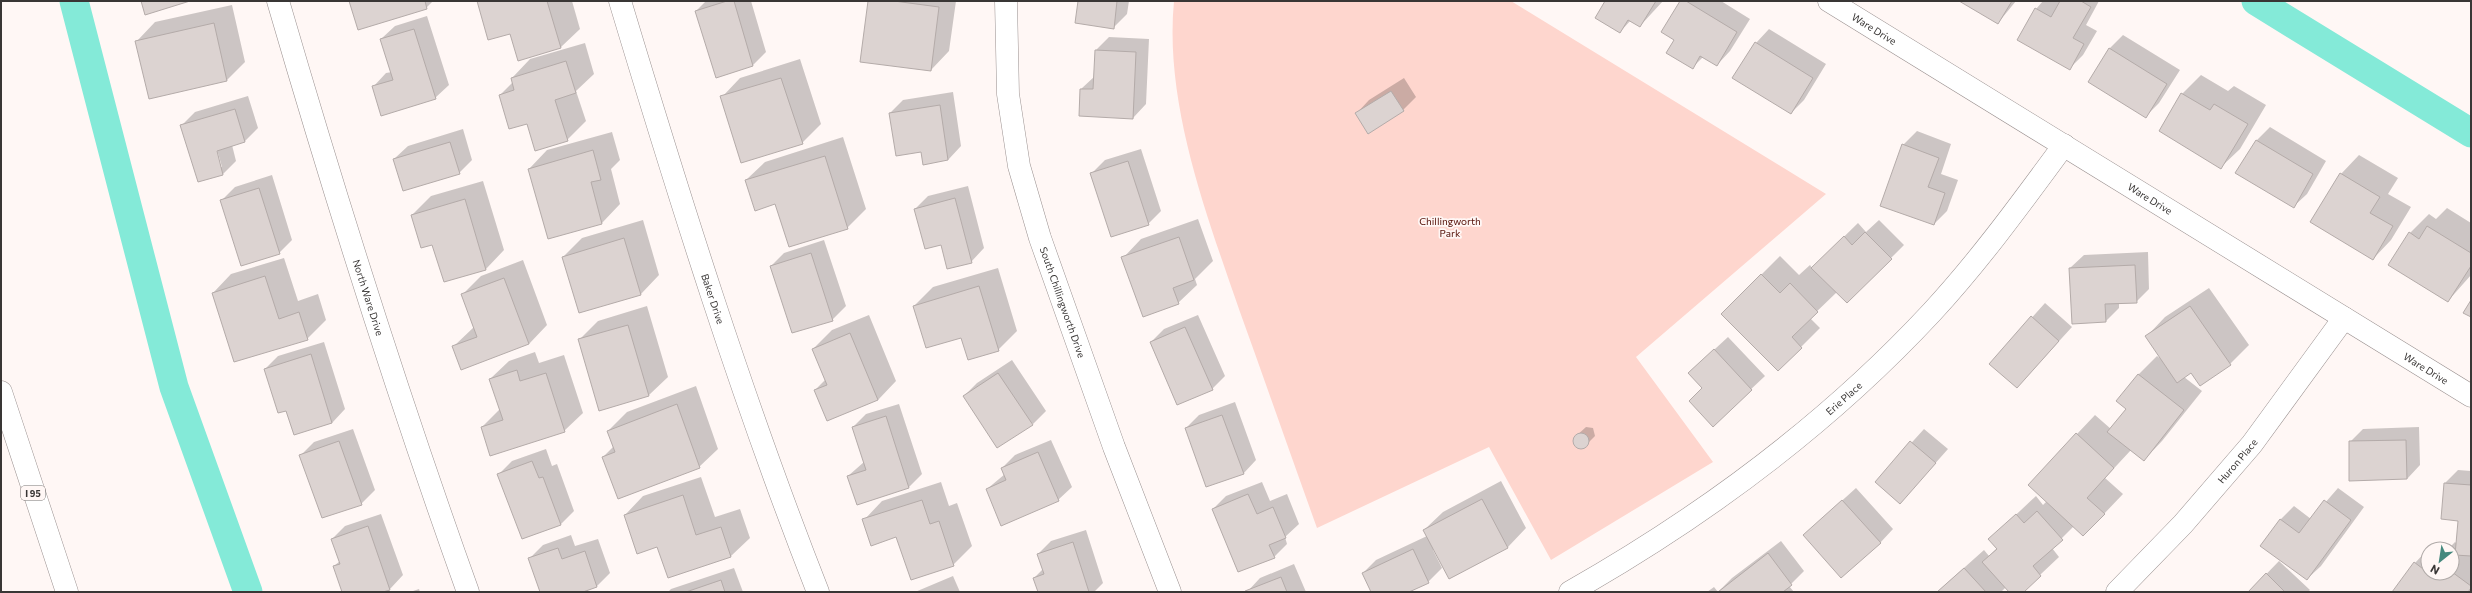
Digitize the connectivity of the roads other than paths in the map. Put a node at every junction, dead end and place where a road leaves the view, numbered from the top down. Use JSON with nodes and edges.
{"nodes":[{"id":1,"x":278,"y":1,"type":"edge"},
{"id":2,"x":620,"y":1,"type":"edge"},
{"id":3,"x":1006,"y":1,"type":"edge"},
{"id":4,"x":1829,"y":1,"type":"edge"},
{"id":5,"x":2064,"y":145,"type":"junction"},
{"id":6,"x":2344,"y":318,"type":"junction"},
{"id":7,"x":1,"y":392,"type":"edge"},
{"id":8,"x":2471,"y":396,"type":"edge"},
{"id":9,"x":67,"y":592,"type":"edge"},
{"id":10,"x":468,"y":592,"type":"edge"},
{"id":11,"x":818,"y":592,"type":"edge"},
{"id":12,"x":1170,"y":592,"type":"edge"},
{"id":13,"x":1570,"y":592,"type":"edge"},
{"id":14,"x":2117,"y":592,"type":"edge"}],
"edges":[{"from":1,"to":10,"type":"main road","name":"North Ware Drive"},
{"from":2,"to":11,"type":"main road","name":"Baker Drive"},
{"from":3,"to":12,"type":"main road","name":"South Chillingworth Drive"},
{"from":4,"to":5,"type":"main road","name":"Ware Drive"},
{"from":5,"to":6,"type":"main road","name":"Ware Drive"},
{"from":5,"to":13,"type":"main road","name":"Erie Place"},
{"from":6,"to":8,"type":"main road","name":"Ware Drive"},
{"from":6,"to":14,"type":"main road","name":"Huron Place"},
{"from":7,"to":9,"type":"main road","number":"I 95"}]}
